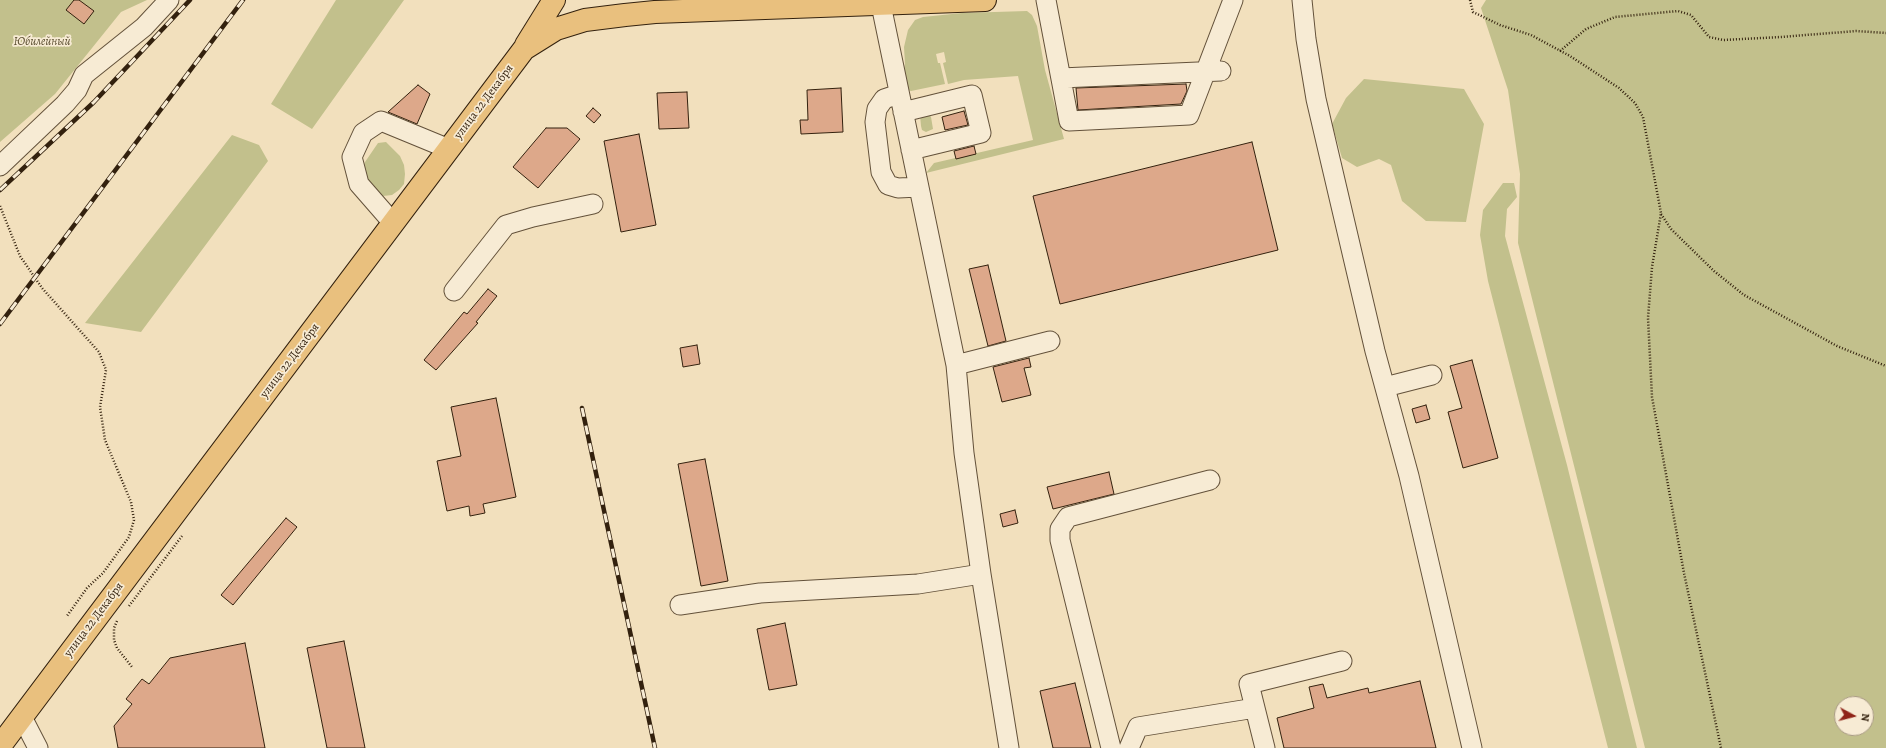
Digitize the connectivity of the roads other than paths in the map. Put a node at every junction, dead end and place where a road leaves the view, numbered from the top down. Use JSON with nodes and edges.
{"nodes":[{"id":1,"x":169,"y":0,"type":"edge"},
{"id":2,"x":554,"y":0,"type":"edge"},
{"id":3,"x":671,"y":0,"type":"edge"},
{"id":4,"x":985,"y":0,"type":"edge"},
{"id":5,"x":1046,"y":0,"type":"edge"},
{"id":6,"x":1233,"y":0,"type":"edge"},
{"id":7,"x":1302,"y":0,"type":"edge"},
{"id":8,"x":880,"y":2,"type":"edge"},
{"id":9,"x":608,"y":8,"type":"edge"},
{"id":10,"x":705,"y":10,"type":"junction"},
{"id":11,"x":524,"y":49,"type":"junction"},
{"id":12,"x":1213,"y":71,"type":"junction"},
{"id":13,"x":1061,"y":78,"type":"junction"},
{"id":14,"x":899,"y":94,"type":"junction"},
{"id":15,"x":903,"y":112,"type":"junction"},
{"id":16,"x":448,"y":149,"type":"junction"},
{"id":17,"x":912,"y":150,"type":"junction"},
{"id":18,"x":0,"y":166,"type":"edge"},
{"id":19,"x":919,"y":187,"type":"junction"},
{"id":20,"x":593,"y":204,"type":"dead end"},
{"id":21,"x":393,"y":223,"type":"junction"},
{"id":22,"x":454,"y":291,"type":"dead end"},
{"id":23,"x":1050,"y":341,"type":"dead end"},
{"id":24,"x":956,"y":365,"type":"junction"},
{"id":25,"x":1432,"y":375,"type":"dead end"},
{"id":26,"x":1385,"y":387,"type":"junction"},
{"id":27,"x":1210,"y":480,"type":"dead end"},
{"id":28,"x":981,"y":574,"type":"junction"},
{"id":29,"x":680,"y":606,"type":"dead end"},
{"id":30,"x":1342,"y":661,"type":"dead end"},
{"id":31,"x":1255,"y":708,"type":"junction"},
{"id":32,"x":22,"y":717,"type":"junction"},
{"id":33,"x":0,"y":746,"type":"edge"},
{"id":34,"x":38,"y":748,"type":"edge"},
{"id":35,"x":1009,"y":748,"type":"edge"},
{"id":36,"x":1111,"y":748,"type":"edge"},
{"id":37,"x":1129,"y":748,"type":"edge"},
{"id":38,"x":1265,"y":748,"type":"edge"},
{"id":39,"x":1472,"y":748,"type":"edge"}],
"edges":[{"from":1,"to":18,"type":"street"},
{"from":2,"to":11,"type":"main road"},
{"from":3,"to":10,"type":"main road"},
{"from":4,"to":8,"type":"main road","name":"улица 22 Декабря"},
{"from":5,"to":13,"type":"street"},
{"from":6,"to":12,"type":"street"},
{"from":7,"to":26,"type":"street"},
{"from":8,"to":10,"type":"main road","name":"улица 22 Декабря"},
{"from":8,"to":14,"type":"street"},
{"from":9,"to":10,"type":"main road","name":"улица 22 Декабря"},
{"from":9,"to":11,"type":"main road","name":"улица 22 Декабря"},
{"from":11,"to":16,"type":"main road","name":"улица 22 Декабря"},
{"from":12,"to":13,"type":"street"},
{"from":12,"to":13,"type":"street"},
{"from":14,"to":15,"type":"street"},
{"from":14,"to":19,"type":"street"},
{"from":15,"to":17,"type":"street"},
{"from":15,"to":17,"type":"street"},
{"from":16,"to":21,"type":"main road","name":"улица 22 Декабря"},
{"from":16,"to":21,"type":"street"},
{"from":17,"to":19,"type":"street"},
{"from":19,"to":24,"type":"street"},
{"from":20,"to":22,"type":"street"},
{"from":21,"to":32,"type":"main road","name":"улица 22 Декабря"},
{"from":23,"to":24,"type":"street"},
{"from":24,"to":28,"type":"street"},
{"from":25,"to":26,"type":"street"},
{"from":26,"to":39,"type":"street"},
{"from":27,"to":36,"type":"street"},
{"from":28,"to":29,"type":"street"},
{"from":28,"to":35,"type":"street"},
{"from":30,"to":31,"type":"street"},
{"from":31,"to":37,"type":"street"},
{"from":31,"to":38,"type":"street"},
{"from":32,"to":33,"type":"main road","name":"улица 22 Декабря"},
{"from":32,"to":34,"type":"street"}]}
